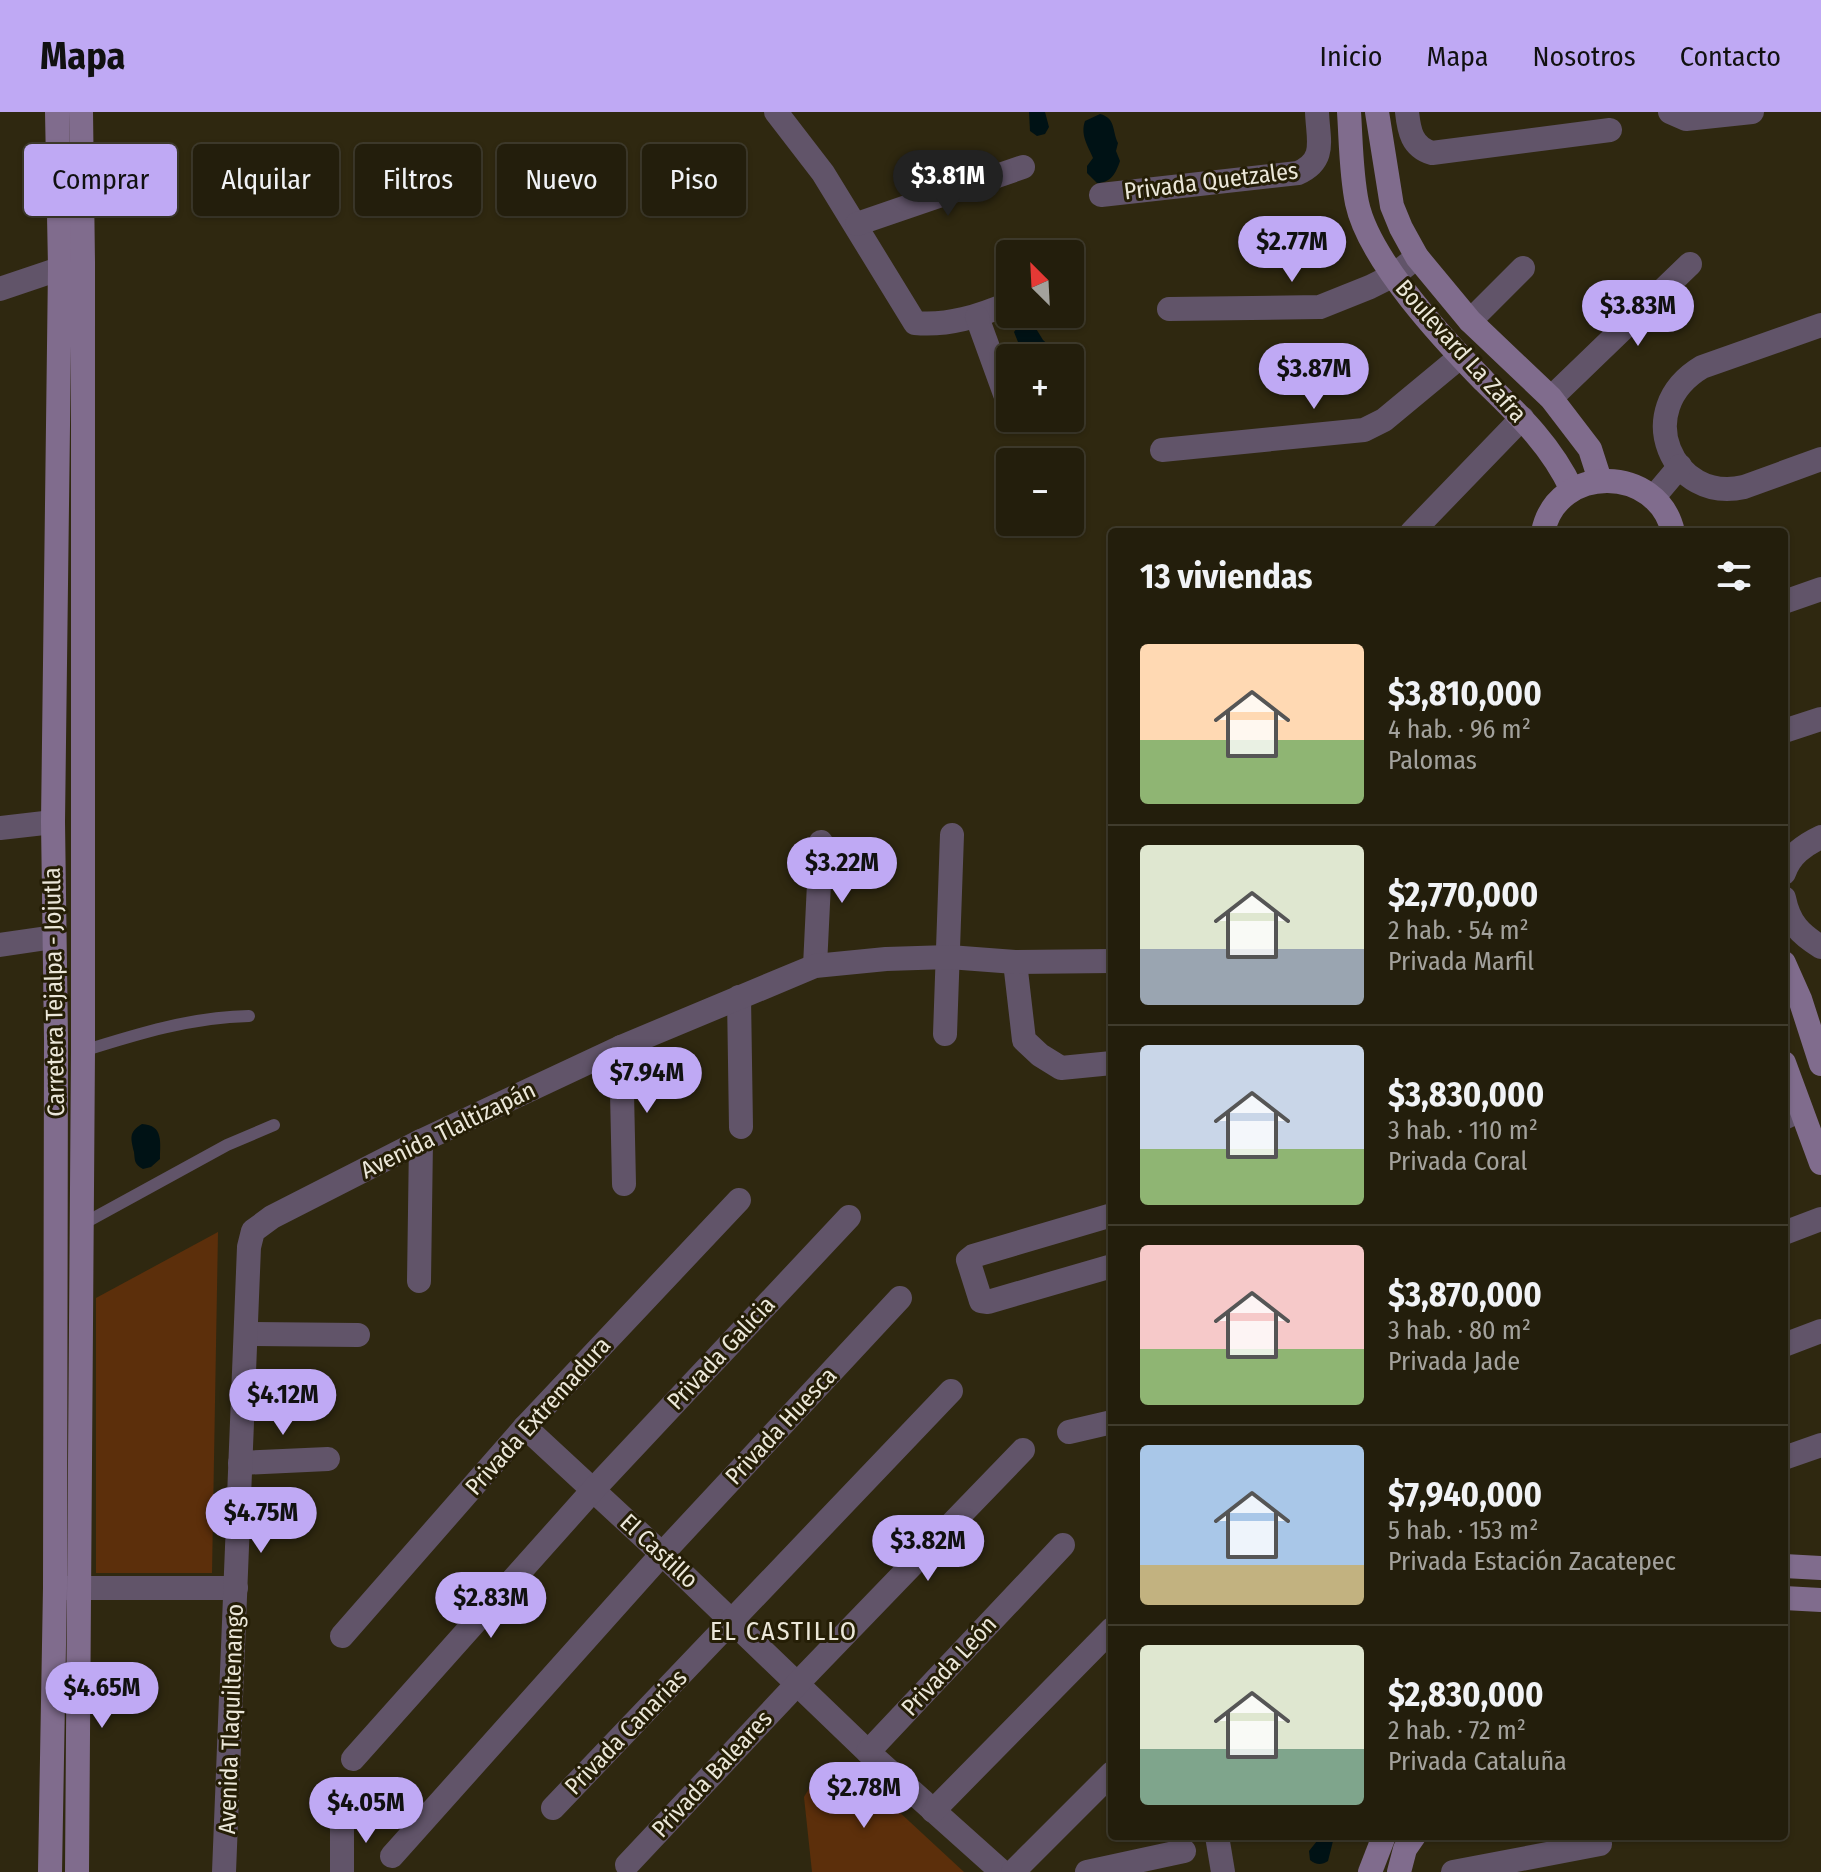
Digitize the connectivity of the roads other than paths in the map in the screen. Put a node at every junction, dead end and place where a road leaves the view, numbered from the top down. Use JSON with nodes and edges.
{"nodes":[{"id":1,"x":57,"y":112,"type":"edge"},
{"id":2,"x":81,"y":112,"type":"edge"},
{"id":3,"x":1317,"y":112,"type":"edge"},
{"id":4,"x":1349,"y":112,"type":"edge"},
{"id":5,"x":1377,"y":112,"type":"edge"},
{"id":6,"x":1407,"y":112,"type":"edge"},
{"id":7,"x":1670,"y":112,"type":"edge"},
{"id":8,"x":1752,"y":112,"type":"edge"},
{"id":9,"x":784,"y":114,"type":"edge"},
{"id":10,"x":1610,"y":130,"type":"dead end"},
{"id":11,"x":1023,"y":167,"type":"dead end"},
{"id":12,"x":1101,"y":195,"type":"dead end"},
{"id":13,"x":857,"y":224,"type":"junction"},
{"id":14,"x":1417,"y":257,"type":"junction"},
{"id":15,"x":72,"y":264,"type":"junction"},
{"id":16,"x":1690,"y":264,"type":"dead end"},
{"id":17,"x":1523,"y":268,"type":"dead end"},
{"id":18,"x":1394,"y":275,"type":"junction"},
{"id":19,"x":0,"y":289,"type":"edge"},
{"id":20,"x":996,"y":309,"type":"edge"},
{"id":21,"x":1169,"y":309,"type":"dead end"},
{"id":22,"x":977,"y":317,"type":"junction"},
{"id":23,"x":1470,"y":321,"type":"junction"},
{"id":24,"x":1821,"y":325,"type":"edge"},
{"id":25,"x":1460,"y":357,"type":"junction"},
{"id":26,"x":996,"y":369,"type":"edge"},
{"id":27,"x":1551,"y":398,"type":"junction"},
{"id":28,"x":1522,"y":418,"type":"junction"},
{"id":29,"x":1162,"y":450,"type":"dead end"},
{"id":30,"x":1821,"y":459,"type":"edge"},
{"id":31,"x":1680,"y":466,"type":"junction"},
{"id":32,"x":1600,"y":480,"type":"junction"},
{"id":33,"x":1572,"y":490,"type":"junction"},
{"id":34,"x":1653,"y":498,"type":"junction"},
{"id":35,"x":1416,"y":528,"type":"edge"},
{"id":36,"x":1544,"y":528,"type":"edge"},
{"id":37,"x":1671,"y":528,"type":"edge"},
{"id":38,"x":1821,"y":589,"type":"edge"},
{"id":39,"x":1788,"y":601,"type":"edge"},
{"id":40,"x":1821,"y":719,"type":"edge"},
{"id":41,"x":1788,"y":730,"type":"edge"},
{"id":42,"x":53,"y":822,"type":"junction"},
{"id":43,"x":0,"y":828,"type":"edge"},
{"id":44,"x":952,"y":835,"type":"dead end"},
{"id":45,"x":1821,"y":837,"type":"edge"},
{"id":46,"x":821,"y":842,"type":"dead end"},
{"id":47,"x":1788,"y":862,"type":"edge"},
{"id":48,"x":1788,"y":915,"type":"edge"},
{"id":49,"x":54,"y":937,"type":"junction"},
{"id":50,"x":0,"y":945,"type":"edge"},
{"id":51,"x":1821,"y":947,"type":"edge"},
{"id":52,"x":949,"y":957,"type":"junction"},
{"id":53,"x":1108,"y":961,"type":"edge"},
{"id":54,"x":1015,"y":962,"type":"junction"},
{"id":55,"x":815,"y":966,"type":"junction"},
{"id":56,"x":739,"y":997,"type":"junction"},
{"id":57,"x":1792,"y":1002,"type":"edge"},
{"id":58,"x":249,"y":1016,"type":"dead end"},
{"id":59,"x":945,"y":1034,"type":"dead end"},
{"id":60,"x":621,"y":1047,"type":"junction"},
{"id":61,"x":83,"y":1051,"type":"junction"},
{"id":62,"x":1108,"y":1063,"type":"edge"},
{"id":63,"x":1821,"y":1064,"type":"edge"},
{"id":64,"x":1788,"y":1088,"type":"edge"},
{"id":65,"x":1792,"y":1114,"type":"edge"},
{"id":66,"x":274,"y":1125,"type":"dead end"},
{"id":67,"x":741,"y":1127,"type":"dead end"},
{"id":68,"x":421,"y":1141,"type":"junction"},
{"id":69,"x":1821,"y":1163,"type":"edge"},
{"id":70,"x":624,"y":1184,"type":"dead end"},
{"id":71,"x":739,"y":1200,"type":"dead end"},
{"id":72,"x":1108,"y":1216,"type":"edge"},
{"id":73,"x":849,"y":1217,"type":"dead end"},
{"id":74,"x":1821,"y":1219,"type":"edge"},
{"id":75,"x":81,"y":1225,"type":"junction"},
{"id":76,"x":253,"y":1231,"type":"joint"},
{"id":77,"x":1788,"y":1231,"type":"edge"},
{"id":78,"x":1108,"y":1267,"type":"edge"},
{"id":79,"x":419,"y":1281,"type":"dead end"},
{"id":80,"x":900,"y":1298,"type":"dead end"},
{"id":81,"x":1821,"y":1331,"type":"edge"},
{"id":82,"x":246,"y":1334,"type":"junction"},
{"id":83,"x":358,"y":1335,"type":"dead end"},
{"id":84,"x":1788,"y":1343,"type":"edge"},
{"id":85,"x":951,"y":1391,"type":"dead end"},
{"id":86,"x":1108,"y":1423,"type":"edge"},
{"id":87,"x":525,"y":1427,"type":"junction"},
{"id":88,"x":1069,"y":1432,"type":"dead end"},
{"id":89,"x":1821,"y":1445,"type":"edge"},
{"id":90,"x":1023,"y":1450,"type":"dead end"},
{"id":91,"x":1788,"y":1457,"type":"edge"},
{"id":92,"x":328,"y":1459,"type":"dead end"},
{"id":93,"x":240,"y":1463,"type":"junction"},
{"id":94,"x":593,"y":1490,"type":"junction"},
{"id":95,"x":1063,"y":1545,"type":"dead end"},
{"id":96,"x":662,"y":1554,"type":"junction"},
{"id":97,"x":1788,"y":1566,"type":"edge"},
{"id":98,"x":1821,"y":1568,"type":"edge"},
{"id":99,"x":55,"y":1588,"type":"junction"},
{"id":100,"x":80,"y":1588,"type":"junction"},
{"id":101,"x":236,"y":1588,"type":"junction"},
{"id":102,"x":1788,"y":1598,"type":"edge"},
{"id":103,"x":1821,"y":1600,"type":"edge"},
{"id":104,"x":733,"y":1621,"type":"junction"},
{"id":105,"x":1108,"y":1633,"type":"edge"},
{"id":106,"x":342,"y":1636,"type":"dead end"},
{"id":107,"x":798,"y":1683,"type":"junction"},
{"id":108,"x":868,"y":1752,"type":"junction"},
{"id":109,"x":353,"y":1759,"type":"dead end"},
{"id":110,"x":1108,"y":1777,"type":"edge"},
{"id":111,"x":553,"y":1808,"type":"dead end"},
{"id":112,"x":933,"y":1811,"type":"junction"},
{"id":113,"x":342,"y":1819,"type":"dead end"},
{"id":114,"x":1218,"y":1840,"type":"edge"},
{"id":115,"x":1382,"y":1840,"type":"edge"},
{"id":116,"x":1411,"y":1840,"type":"edge"},
{"id":117,"x":1600,"y":1844,"type":"dead end"},
{"id":118,"x":1184,"y":1851,"type":"dead end"},
{"id":119,"x":392,"y":1856,"type":"dead end"},
{"id":120,"x":627,"y":1865,"type":"dead end"},
{"id":121,"x":50,"y":1872,"type":"edge"},
{"id":122,"x":77,"y":1872,"type":"edge"},
{"id":123,"x":224,"y":1872,"type":"edge"},
{"id":124,"x":342,"y":1872,"type":"edge"},
{"id":125,"x":1002,"y":1872,"type":"edge"},
{"id":126,"x":1013,"y":1872,"type":"edge"},
{"id":127,"x":1087,"y":1872,"type":"edge"},
{"id":128,"x":1223,"y":1872,"type":"edge"},
{"id":129,"x":1370,"y":1872,"type":"edge"},
{"id":130,"x":1399,"y":1872,"type":"edge"},
{"id":131,"x":1453,"y":1872,"type":"edge"}],
"edges":[{"from":1,"to":15,"type":"main road","name":"Carretera Tejalpa - Jojutla"},
{"from":2,"to":15,"type":"main road","name":"Carretera Tejalpa - Jojutla"},
{"from":3,"to":12,"type":"street","name":"Privada Quetzales"},
{"from":4,"to":18,"type":"main road","name":"Boulevard La Zafra"},
{"from":5,"to":14,"type":"main road","name":"Boulevard La Zafra"},
{"from":6,"to":10,"type":"street"},
{"from":7,"to":8,"type":"street"},
{"from":9,"to":13,"type":"street"},
{"from":11,"to":13,"type":"street"},
{"from":13,"to":22,"type":"street"},
{"from":14,"to":18,"type":"street"},
{"from":14,"to":23,"type":"main road","name":"Boulevard La Zafra"},
{"from":15,"to":19,"type":"street"},
{"from":15,"to":42,"type":"main road","name":"Carretera Tejalpa - Jojutla"},
{"from":15,"to":61,"type":"main road","name":"Carretera Tejalpa - Jojutla"},
{"from":16,"to":27,"type":"street"},
{"from":17,"to":23,"type":"street"},
{"from":18,"to":21,"type":"street"},
{"from":18,"to":25,"type":"main road","name":"Boulevard La Zafra"},
{"from":20,"to":22,"type":"street"},
{"from":22,"to":26,"type":"street"},
{"from":23,"to":27,"type":"main road","name":"Boulevard La Zafra"},
{"from":24,"to":31,"type":"street"},
{"from":25,"to":28,"type":"main road","name":"Boulevard La Zafra"},
{"from":25,"to":29,"type":"street"},
{"from":27,"to":32,"type":"main road","name":"Boulevard La Zafra"},
{"from":28,"to":33,"type":"main road","name":"Boulevard La Zafra"},
{"from":28,"to":35,"type":"street"},
{"from":30,"to":31,"type":"street"},
{"from":31,"to":34,"type":"street"},
{"from":32,"to":33,"type":"main road"},
{"from":32,"to":34,"type":"main road"},
{"from":33,"to":36,"type":"main road"},
{"from":34,"to":37,"type":"main road"},
{"from":38,"to":39,"type":"street"},
{"from":40,"to":41,"type":"street"},
{"from":42,"to":43,"type":"street"},
{"from":42,"to":49,"type":"main road","name":"Carretera Tejalpa - Jojutla"},
{"from":44,"to":52,"type":"street"},
{"from":45,"to":47,"type":"street"},
{"from":46,"to":55,"type":"street"},
{"from":48,"to":51,"type":"street"},
{"from":49,"to":50,"type":"street"},
{"from":49,"to":99,"type":"main road","name":"Carretera Tejalpa - Jojutla"},
{"from":52,"to":54,"type":"street","name":"Avenida Tlaltizapán"},
{"from":52,"to":55,"type":"street","name":"Avenida Tlaltizapán"},
{"from":52,"to":59,"type":"street"},
{"from":53,"to":54,"type":"street","name":"Avenida Tlaltizapán"},
{"from":54,"to":62,"type":"street"},
{"from":55,"to":56,"type":"street","name":"Avenida Tlaltizapán"},
{"from":56,"to":60,"type":"street","name":"Avenida Tlaltizapán"},
{"from":56,"to":67,"type":"street"},
{"from":57,"to":63,"type":"main road"},
{"from":58,"to":61,"type":"lane"},
{"from":60,"to":68,"type":"street","name":"Avenida Tlaltizapán"},
{"from":60,"to":70,"type":"street"},
{"from":61,"to":75,"type":"main road","name":"Carretera Tejalpa - Jojutla"},
{"from":64,"to":65,"type":"main road"},
{"from":65,"to":69,"type":"main road"},
{"from":66,"to":75,"type":"lane"},
{"from":68,"to":76,"type":"street","name":"Avenida Tlaltizapán"},
{"from":68,"to":79,"type":"street"},
{"from":71,"to":87,"type":"street","name":"Privada Extremadura"},
{"from":72,"to":78,"type":"street"},
{"from":73,"to":94,"type":"street","name":"Privada Galicia"},
{"from":74,"to":77,"type":"street"},
{"from":75,"to":100,"type":"main road","name":"Carretera Tejalpa - Jojutla"},
{"from":76,"to":82,"type":"street","name":"Avenida Tlaquiltenango"},
{"from":80,"to":96,"type":"street","name":"Privada Huesca"},
{"from":81,"to":84,"type":"street"},
{"from":82,"to":83,"type":"street"},
{"from":82,"to":93,"type":"street","name":"Avenida Tlaquiltenango"},
{"from":85,"to":104,"type":"street","name":"Privada Canarias"},
{"from":86,"to":88,"type":"street"},
{"from":87,"to":94,"type":"street","name":"El Castillo"},
{"from":87,"to":106,"type":"street","name":"Privada Extremadura"},
{"from":89,"to":91,"type":"street"},
{"from":90,"to":107,"type":"street","name":"Privada Baleares"},
{"from":92,"to":93,"type":"street"},
{"from":93,"to":101,"type":"street","name":"Avenida Tlaquiltenango"},
{"from":94,"to":96,"type":"street","name":"El Castillo"},
{"from":94,"to":109,"type":"street","name":"Privada Galicia"},
{"from":95,"to":108,"type":"street","name":"Privada León"},
{"from":96,"to":104,"type":"street","name":"El Castillo"},
{"from":96,"to":119,"type":"street","name":"Privada Huesca"},
{"from":97,"to":98,"type":"main road"},
{"from":99,"to":100,"type":"street"},
{"from":99,"to":121,"type":"main road","name":"Carretera Tejalpa - Jojutla"},
{"from":100,"to":101,"type":"street"},
{"from":100,"to":122,"type":"main road","name":"Carretera Tejalpa - Jojutla"},
{"from":101,"to":123,"type":"street","name":"Avenida Tlaquiltenango"},
{"from":102,"to":103,"type":"main road"},
{"from":104,"to":107,"type":"street","name":"El Castillo"},
{"from":104,"to":111,"type":"street","name":"Privada Canarias"},
{"from":105,"to":112,"type":"street"},
{"from":107,"to":108,"type":"street","name":"El Castillo"},
{"from":107,"to":120,"type":"street","name":"Privada Baleares"},
{"from":108,"to":112,"type":"street","name":"El Castillo"},
{"from":110,"to":126,"type":"street"},
{"from":112,"to":125,"type":"street","name":"El Castillo"},
{"from":113,"to":124,"type":"street"},
{"from":114,"to":128,"type":"street"},
{"from":115,"to":129,"type":"main road"},
{"from":116,"to":130,"type":"main road"},
{"from":117,"to":131,"type":"street"},
{"from":118,"to":127,"type":"street"}]}
